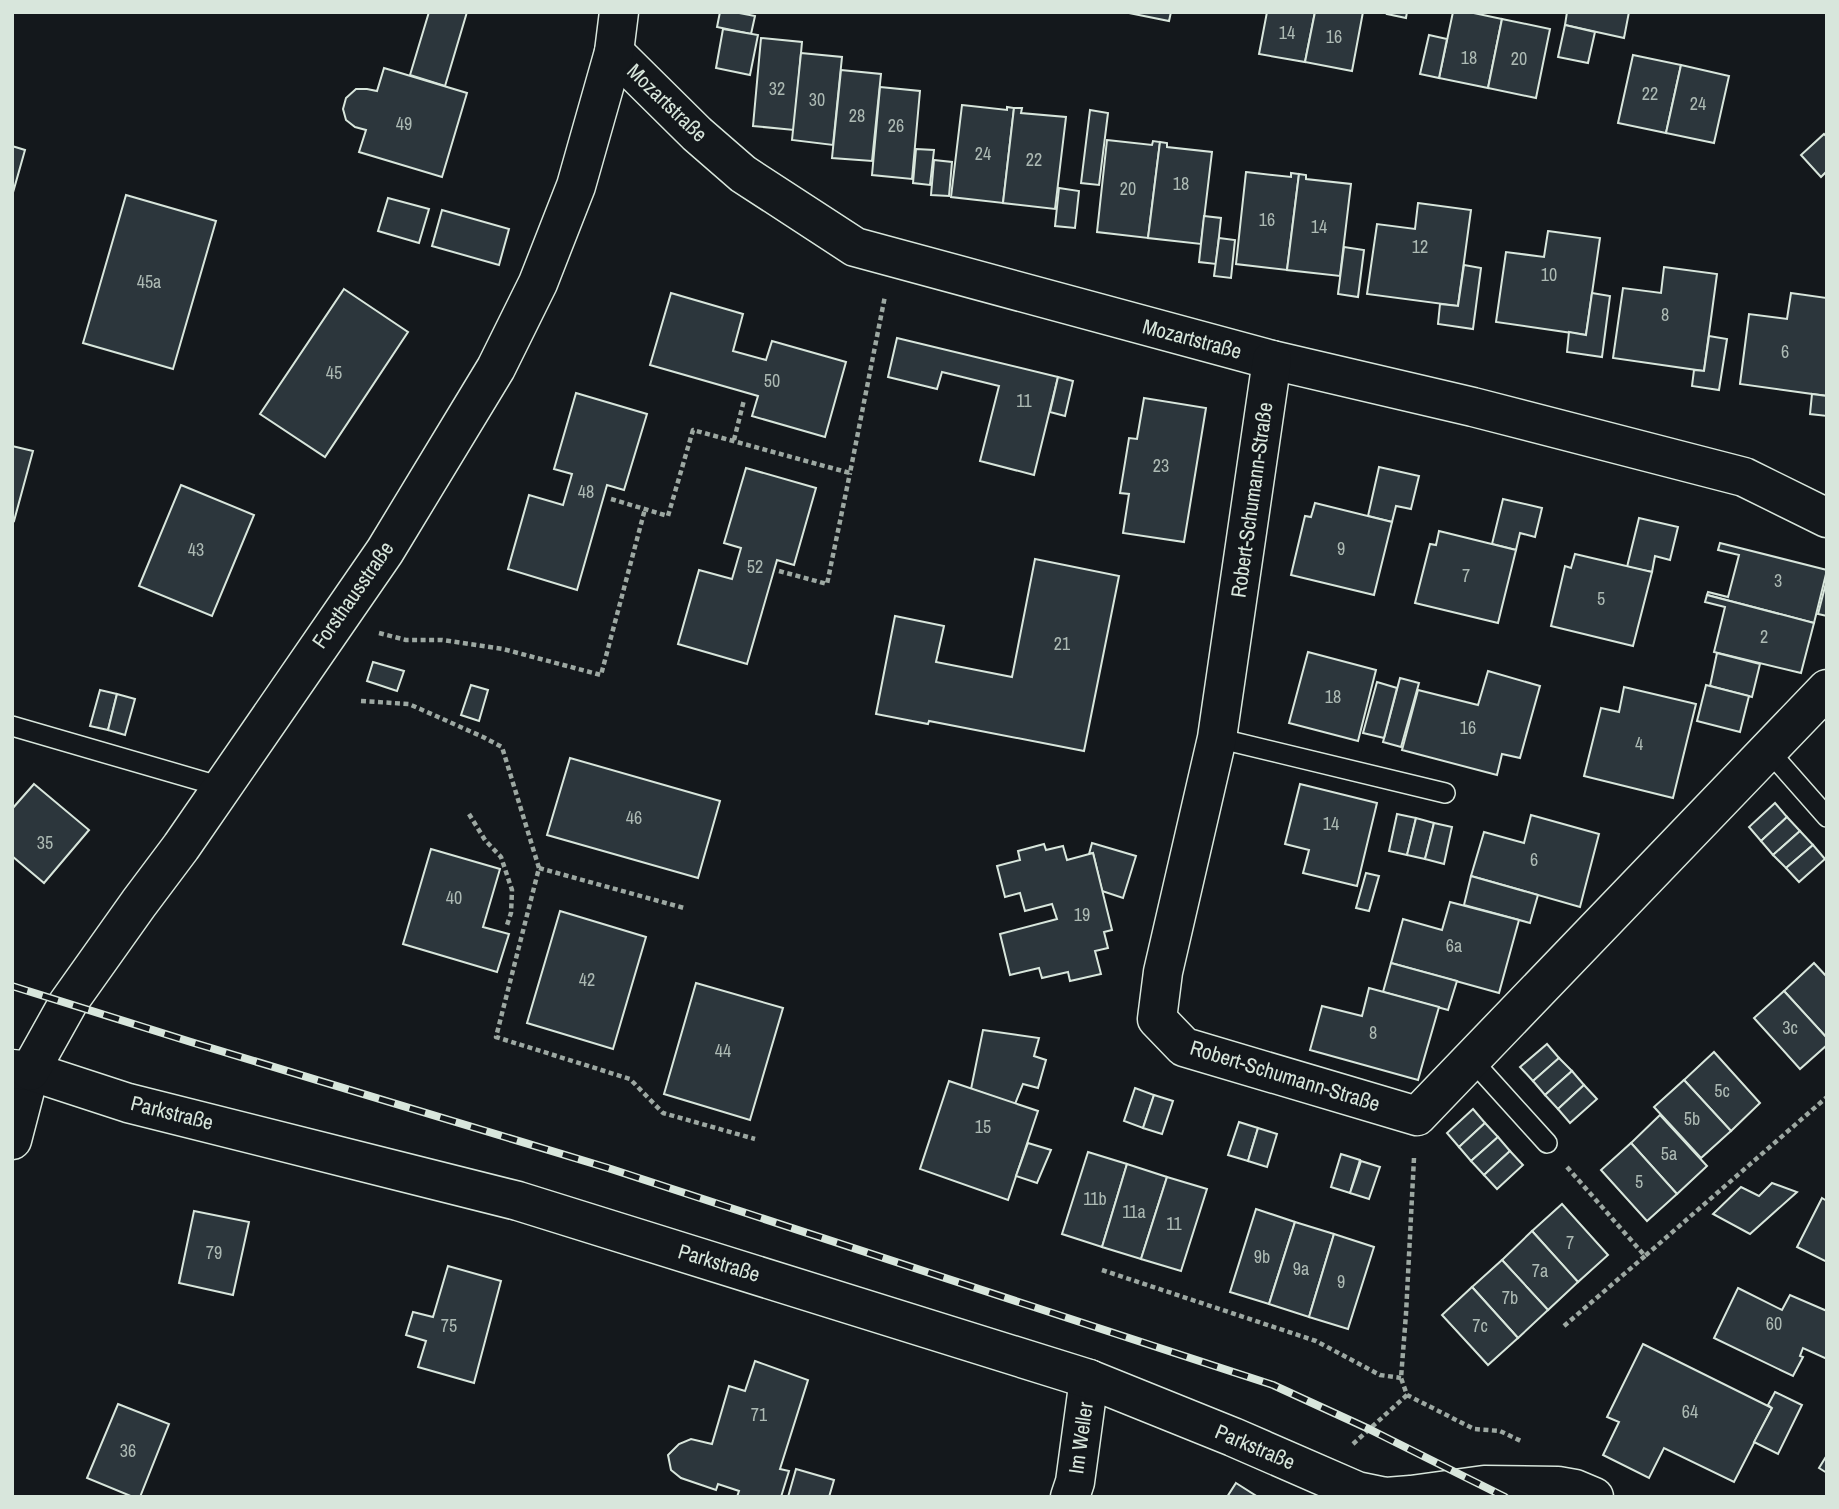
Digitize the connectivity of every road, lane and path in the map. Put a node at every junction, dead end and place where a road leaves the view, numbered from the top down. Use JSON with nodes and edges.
{"nodes":[{"id":1,"x":619,"y":12,"type":"edge"},
{"id":2,"x":614,"y":52,"type":"junction"},
{"id":3,"x":892,"y":257,"type":"junction"},
{"id":4,"x":1272,"y":360,"type":"junction"},
{"id":5,"x":744,"y":400,"type":"dead end"},
{"id":6,"x":734,"y":440,"type":"junction"},
{"id":7,"x":850,"y":473,"type":"junction"},
{"id":8,"x":611,"y":499,"type":"dead end"},
{"id":9,"x":645,"y":509,"type":"junction"},
{"id":10,"x":1827,"y":518,"type":"edge"},
{"id":11,"x":779,"y":570,"type":"dead end"},
{"id":12,"x":336,"y":621,"type":"junction"},
{"id":13,"x":1827,"y":689,"type":"edge"},
{"id":14,"x":361,"y":701,"type":"dead end"},
{"id":15,"x":12,"y":726,"type":"edge"},
{"id":16,"x":1217,"y":738,"type":"junction"},
{"id":17,"x":1768,"y":750,"type":"junction"},
{"id":18,"x":222,"y":787,"type":"junction"},
{"id":19,"x":1445,"y":793,"type":"dead end"},
{"id":20,"x":469,"y":814,"type":"dead end"},
{"id":21,"x":1827,"y":817,"type":"edge"},
{"id":22,"x":539,"y":868,"type":"junction"},
{"id":23,"x":684,"y":908,"type":"dead end"},
{"id":24,"x":507,"y":925,"type":"dead end"},
{"id":25,"x":1471,"y":1059,"type":"junction"},
{"id":26,"x":21,"y":1070,"type":"edge"},
{"id":27,"x":1827,"y":1097,"type":"edge"},
{"id":28,"x":1417,"y":1115,"type":"junction"},
{"id":29,"x":755,"y":1139,"type":"dead end"},
{"id":30,"x":12,"y":1140,"type":"edge"},
{"id":31,"x":1546,"y":1143,"type":"joint"},
{"id":32,"x":1645,"y":1256,"type":"junction"},
{"id":33,"x":1102,"y":1270,"type":"dead end"},
{"id":34,"x":1564,"y":1326,"type":"dead end"},
{"id":35,"x":1401,"y":1378,"type":"junction"},
{"id":36,"x":1089,"y":1379,"type":"junction"},
{"id":37,"x":1407,"y":1395,"type":"junction"},
{"id":38,"x":1349,"y":1448,"type":"dead end"},
{"id":39,"x":1322,"y":1486,"type":"edge"},
{"id":40,"x":1576,"y":1492,"type":"edge"},
{"id":41,"x":1412,"y":1496,"type":"edge"},
{"id":42,"x":1070,"y":1497,"type":"edge"}],
"edges":[{"from":1,"to":2,"type":"street","name":"Forsthausstraße"},
{"from":2,"to":3,"type":"street","name":"Mozartstraße"},
{"from":2,"to":12,"type":"street","name":"Forsthausstraße"},
{"from":3,"to":4,"type":"street","name":"Mozartstraße"},
{"from":3,"to":7,"type":"path"},
{"from":4,"to":10,"type":"street","name":"Mozartstraße"},
{"from":4,"to":16,"type":"street","name":"Robert-Schumann-Straße"},
{"from":5,"to":6,"type":"path"},
{"from":6,"to":7,"type":"path"},
{"from":6,"to":9,"type":"path"},
{"from":7,"to":11,"type":"path"},
{"from":8,"to":9,"type":"path"},
{"from":9,"to":12,"type":"path"},
{"from":12,"to":18,"type":"street","name":"Forsthausstraße"},
{"from":13,"to":17,"type":"street"},
{"from":14,"to":22,"type":"path"},
{"from":15,"to":18,"type":"lane"},
{"from":16,"to":19,"type":"lane"},
{"from":16,"to":28,"type":"street","name":"Robert-Schumann-Straße"},
{"from":17,"to":21,"type":"lane"},
{"from":17,"to":25,"type":"street"},
{"from":18,"to":26,"type":"street","name":"Forsthausstraße"},
{"from":20,"to":24,"type":"path"},
{"from":22,"to":23,"type":"path"},
{"from":22,"to":29,"type":"path"},
{"from":25,"to":28,"type":"street"},
{"from":25,"to":31,"type":"lane"},
{"from":26,"to":30,"type":"street","name":"Forsthausstraße"},
{"from":26,"to":36,"type":"street","name":"Parkstraße"},
{"from":27,"to":32,"type":"path"},
{"from":28,"to":35,"type":"path"},
{"from":31,"to":32,"type":"path"},
{"from":32,"to":34,"type":"path"},
{"from":33,"to":35,"type":"path"},
{"from":35,"to":37,"type":"path"},
{"from":36,"to":39,"type":"street","name":"Parkstraße"},
{"from":36,"to":42,"type":"street","name":"Im Weller"},
{"from":37,"to":38,"type":"path"},
{"from":37,"to":40,"type":"path"},
{"from":39,"to":41,"type":"street","name":"Parkstraße"},
{"from":40,"to":41,"type":"street","name":"Parkstraße"}]}
